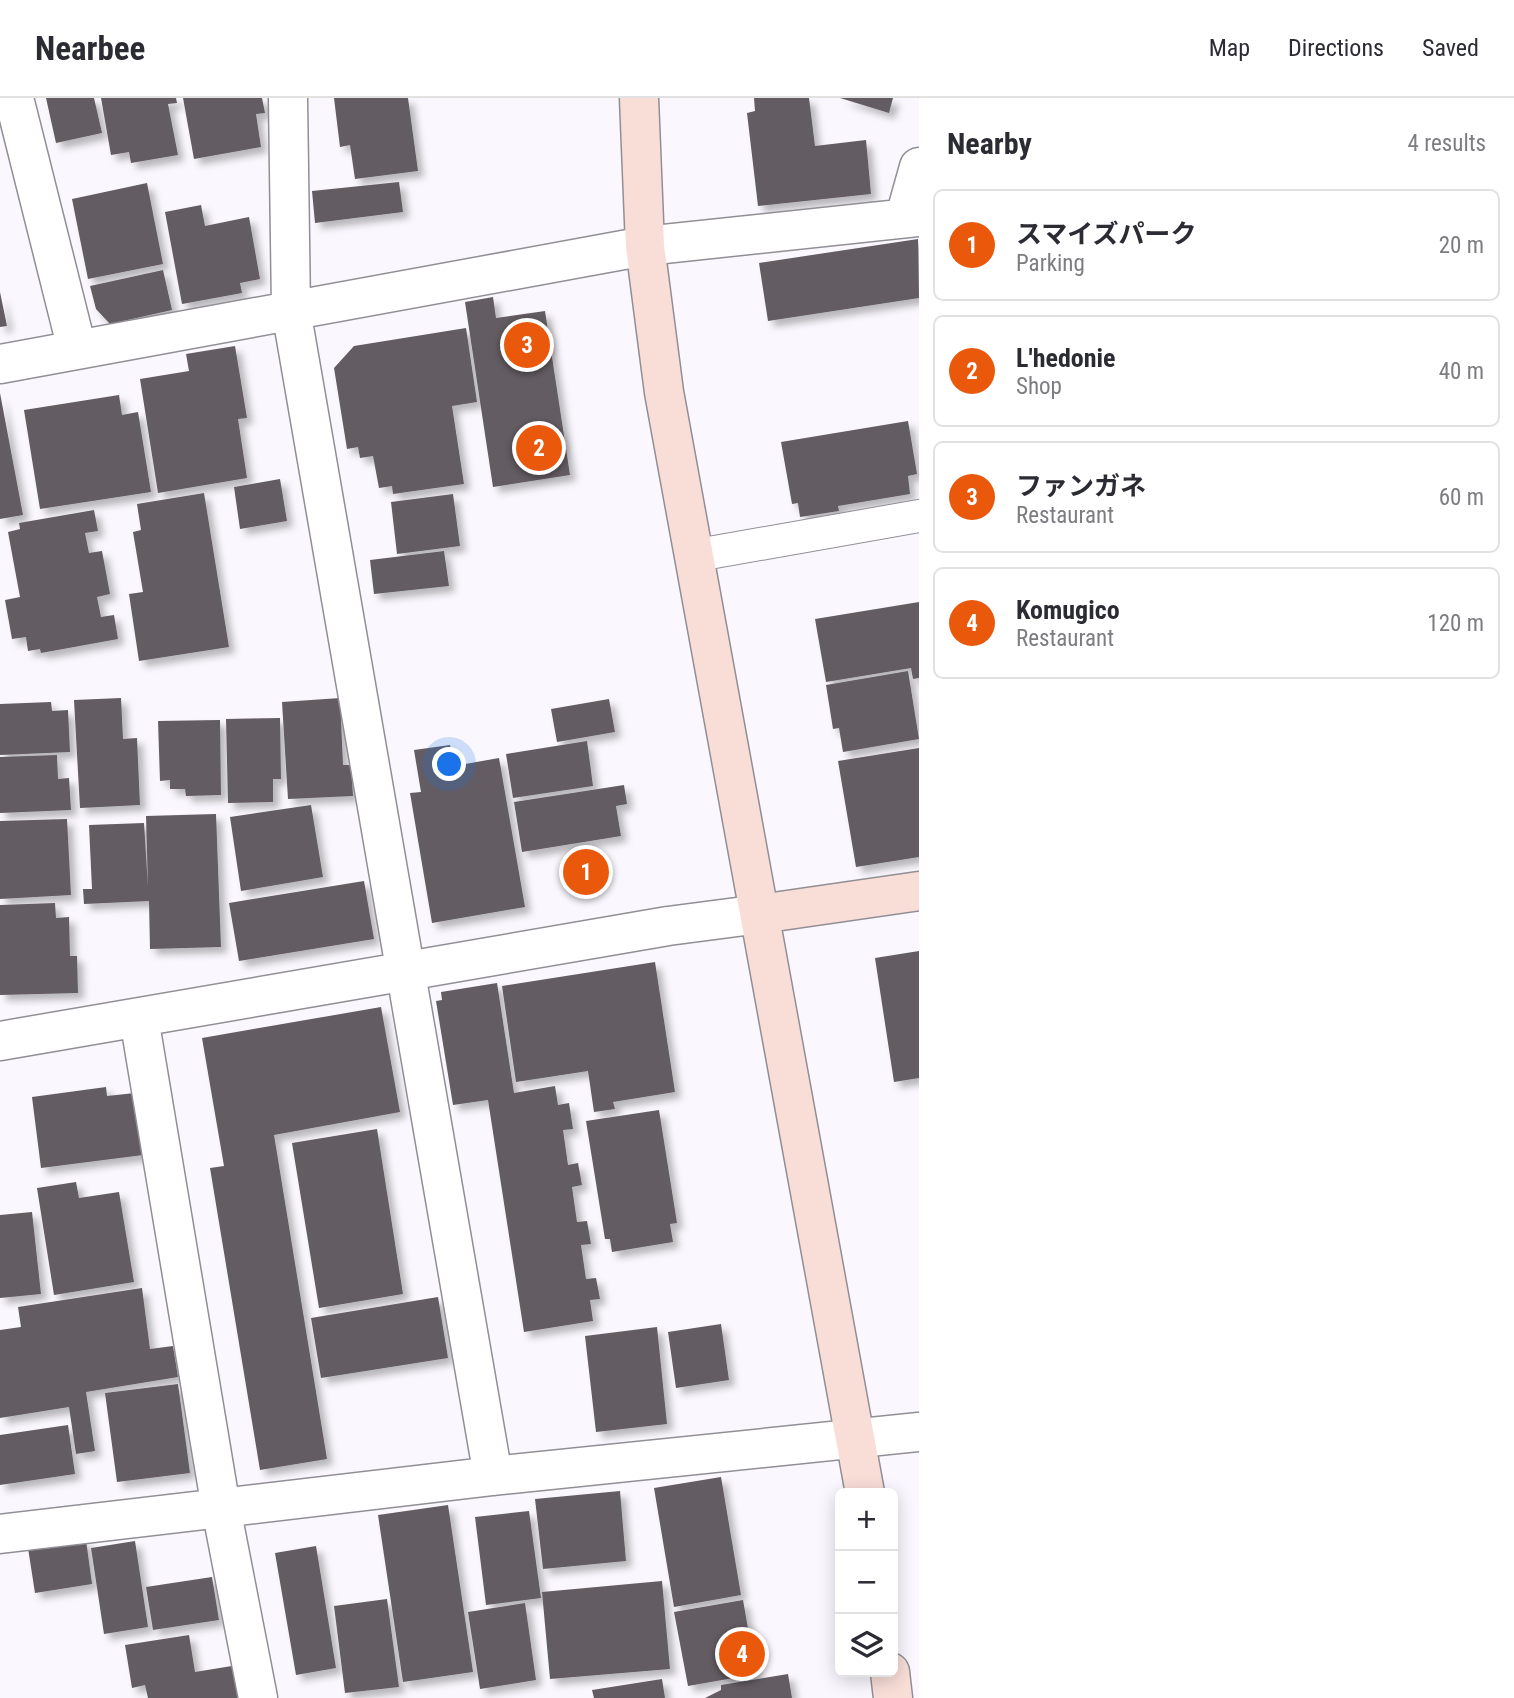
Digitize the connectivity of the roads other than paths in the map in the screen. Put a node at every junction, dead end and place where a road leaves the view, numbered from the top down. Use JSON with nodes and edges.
{"nodes":[{"id":1,"x":14,"y":98,"type":"edge"},
{"id":2,"x":288,"y":98,"type":"edge"},
{"id":3,"x":639,"y":98,"type":"edge"},
{"id":4,"x":919,"y":167,"type":"edge"},
{"id":5,"x":912,"y":217,"type":"edge"},
{"id":6,"x":645,"y":246,"type":"junction"},
{"id":7,"x":292,"y":310,"type":"junction"},
{"id":8,"x":77,"y":349,"type":"junction"},
{"id":9,"x":0,"y":364,"type":"edge"},
{"id":10,"x":919,"y":516,"type":"edge"},
{"id":11,"x":692,"y":556,"type":"junction"},
{"id":12,"x":919,"y":891,"type":"edge"},
{"id":13,"x":760,"y":914,"type":"junction"},
{"id":14,"x":408,"y":970,"type":"junction"},
{"id":15,"x":139,"y":1018,"type":"junction"},
{"id":16,"x":0,"y":1041,"type":"edge"},
{"id":17,"x":919,"y":1432,"type":"edge"},
{"id":18,"x":857,"y":1438,"type":"junction"},
{"id":19,"x":494,"y":1476,"type":"junction"},
{"id":20,"x":864,"y":1488,"type":"edge"},
{"id":21,"x":221,"y":1508,"type":"junction"},
{"id":22,"x":0,"y":1534,"type":"edge"},
{"id":23,"x":891,"y":1677,"type":"edge"},
{"id":24,"x":258,"y":1698,"type":"edge"},
{"id":25,"x":893,"y":1698,"type":"edge"}],
"edges":[{"from":1,"to":8,"type":"street"},
{"from":2,"to":7,"type":"street"},
{"from":3,"to":6,"type":"street"},
{"from":4,"to":5,"type":"street"},
{"from":5,"to":6,"type":"street"},
{"from":6,"to":7,"type":"street"},
{"from":6,"to":11,"type":"street"},
{"from":7,"to":8,"type":"street"},
{"from":7,"to":14,"type":"street"},
{"from":8,"to":9,"type":"street"},
{"from":10,"to":11,"type":"lane"},
{"from":11,"to":13,"type":"street"},
{"from":12,"to":13,"type":"street"},
{"from":13,"to":14,"type":"street"},
{"from":13,"to":18,"type":"street"},
{"from":14,"to":15,"type":"street"},
{"from":14,"to":19,"type":"street"},
{"from":15,"to":16,"type":"street"},
{"from":15,"to":21,"type":"street"},
{"from":17,"to":18,"type":"street"},
{"from":18,"to":19,"type":"street"},
{"from":18,"to":20,"type":"street"},
{"from":19,"to":21,"type":"street"},
{"from":21,"to":22,"type":"street"},
{"from":21,"to":24,"type":"street"},
{"from":23,"to":25,"type":"street"}]}
